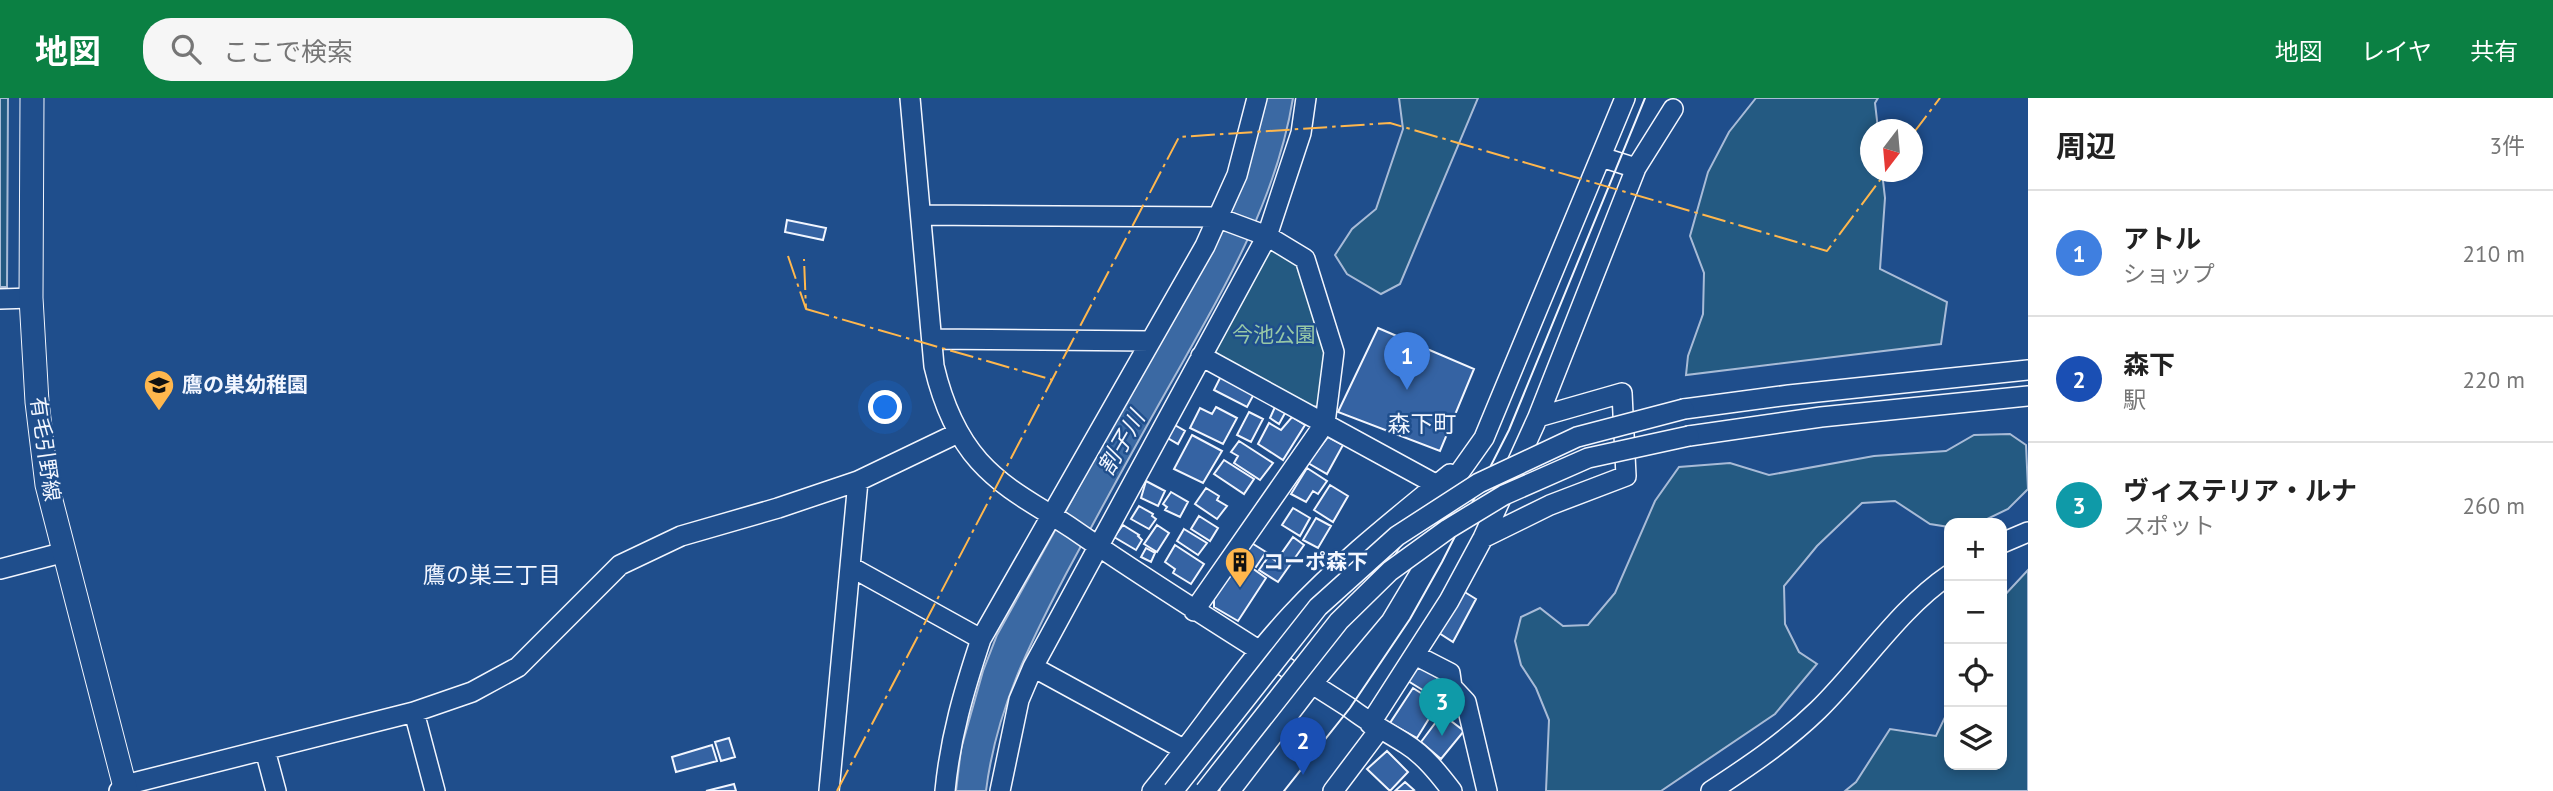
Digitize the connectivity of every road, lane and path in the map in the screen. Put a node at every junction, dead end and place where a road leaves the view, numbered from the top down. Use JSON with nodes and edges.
{"nodes":[{"id":1,"x":32,"y":98,"type":"edge"},
{"id":2,"x":911,"y":98,"type":"edge"},
{"id":3,"x":1257,"y":98,"type":"edge"},
{"id":4,"x":1306,"y":98,"type":"edge"},
{"id":5,"x":1625,"y":98,"type":"edge"},
{"id":6,"x":1672,"y":109,"type":"dead end"},
{"id":7,"x":1601,"y":157,"type":"junction"},
{"id":8,"x":1636,"y":168,"type":"junction"},
{"id":9,"x":922,"y":215,"type":"junction"},
{"id":10,"x":1219,"y":218,"type":"junction"},
{"id":11,"x":1264,"y":234,"type":"junction"},
{"id":12,"x":31,"y":298,"type":"junction"},
{"id":13,"x":0,"y":299,"type":"edge"},
{"id":14,"x":932,"y":339,"type":"junction"},
{"id":15,"x":1150,"y":341,"type":"junction"},
{"id":16,"x":1201,"y":356,"type":"junction"},
{"id":17,"x":2028,"y":370,"type":"edge"},
{"id":18,"x":2028,"y":396,"type":"edge"},
{"id":19,"x":1538,"y":417,"type":"junction"},
{"id":20,"x":1325,"y":423,"type":"junction"},
{"id":21,"x":958,"y":433,"type":"junction"},
{"id":22,"x":1484,"y":438,"type":"junction"},
{"id":23,"x":858,"y":481,"type":"junction"},
{"id":24,"x":1437,"y":485,"type":"junction"},
{"id":25,"x":1053,"y":516,"type":"junction"},
{"id":26,"x":2028,"y":532,"type":"edge"},
{"id":27,"x":1483,"y":538,"type":"junction"},
{"id":28,"x":2007,"y":541,"type":"edge"},
{"id":29,"x":1093,"y":543,"type":"junction"},
{"id":30,"x":65,"y":552,"type":"junction"},
{"id":31,"x":851,"y":567,"type":"junction"},
{"id":32,"x":0,"y":569,"type":"edge"},
{"id":33,"x":1944,"y":579,"type":"edge"},
{"id":34,"x":1194,"y":611,"type":"junction"},
{"id":35,"x":981,"y":639,"type":"junction"},
{"id":36,"x":1260,"y":652,"type":"junction"},
{"id":37,"x":1415,"y":656,"type":"junction"},
{"id":38,"x":1033,"y":667,"type":"junction"},
{"id":39,"x":1312,"y":684,"type":"junction"},
{"id":40,"x":414,"y":712,"type":"junction"},
{"id":41,"x":1375,"y":727,"type":"junction"},
{"id":42,"x":265,"y":750,"type":"junction"},
{"id":43,"x":1185,"y":750,"type":"junction"},
{"id":44,"x":123,"y":789,"type":"edge"},
{"id":45,"x":276,"y":791,"type":"edge"},
{"id":46,"x":435,"y":791,"type":"edge"},
{"id":47,"x":830,"y":791,"type":"edge"},
{"id":48,"x":945,"y":791,"type":"edge"},
{"id":49,"x":1000,"y":791,"type":"edge"},
{"id":50,"x":1152,"y":791,"type":"edge"},
{"id":51,"x":1172,"y":791,"type":"edge"},
{"id":52,"x":1206,"y":791,"type":"edge"},
{"id":53,"x":1230,"y":791,"type":"edge"},
{"id":54,"x":1334,"y":791,"type":"edge"},
{"id":55,"x":1452,"y":791,"type":"edge"},
{"id":56,"x":1487,"y":791,"type":"edge"},
{"id":57,"x":1711,"y":791,"type":"edge"}],
"edges":[{"from":1,"to":12,"type":"main road","name":"有毛引野線"},
{"from":2,"to":9,"type":"street"},
{"from":3,"to":10,"type":"street"},
{"from":4,"to":11,"type":"street"},
{"from":5,"to":7,"type":"street"},
{"from":6,"to":8,"type":"street"},
{"from":7,"to":8,"type":"street"},
{"from":7,"to":22,"type":"street"},
{"from":8,"to":19,"type":"street"},
{"from":9,"to":10,"type":"street"},
{"from":9,"to":14,"type":"street"},
{"from":10,"to":11,"type":"street"},
{"from":10,"to":15,"type":"street"},
{"from":11,"to":16,"type":"street"},
{"from":11,"to":20,"type":"street"},
{"from":12,"to":13,"type":"street"},
{"from":12,"to":30,"type":"main road","name":"有毛引野線"},
{"from":14,"to":15,"type":"street"},
{"from":14,"to":21,"type":"street"},
{"from":15,"to":25,"type":"street"},
{"from":16,"to":20,"type":"street"},
{"from":16,"to":29,"type":"street"},
{"from":17,"to":51,"type":"street","bridge":true},
{"from":18,"to":52,"type":"street","bridge":true},
{"from":19,"to":27,"type":"street"},
{"from":19,"to":27,"type":"street"},
{"from":20,"to":24,"type":"street"},
{"from":20,"to":34,"type":"street"},
{"from":21,"to":23,"type":"street"},
{"from":21,"to":25,"type":"street"},
{"from":22,"to":24,"type":"street"},
{"from":22,"to":39,"type":"street"},
{"from":23,"to":31,"type":"street"},
{"from":23,"to":40,"type":"street"},
{"from":24,"to":36,"type":"street"},
{"from":25,"to":29,"type":"street"},
{"from":25,"to":35,"type":"street"},
{"from":26,"to":28,"type":"street"},
{"from":27,"to":37,"type":"street"},
{"from":29,"to":34,"type":"street"},
{"from":29,"to":38,"type":"street"},
{"from":30,"to":32,"type":"street"},
{"from":30,"to":44,"type":"main road","name":"有毛引野線"},
{"from":31,"to":35,"type":"street"},
{"from":31,"to":47,"type":"street"},
{"from":33,"to":57,"type":"street"},
{"from":34,"to":36,"type":"street"},
{"from":35,"to":48,"type":"street"},
{"from":36,"to":39,"type":"street"},
{"from":36,"to":43,"type":"street"},
{"from":37,"to":41,"type":"street"},
{"from":37,"to":56,"type":"street"},
{"from":38,"to":43,"type":"street"},
{"from":38,"to":49,"type":"street"},
{"from":39,"to":41,"type":"street"},
{"from":39,"to":53,"type":"street"},
{"from":40,"to":42,"type":"street"},
{"from":40,"to":46,"type":"street"},
{"from":41,"to":54,"type":"street"},
{"from":41,"to":55,"type":"street"},
{"from":42,"to":44,"type":"street"},
{"from":42,"to":45,"type":"street"},
{"from":43,"to":50,"type":"street"}]}
